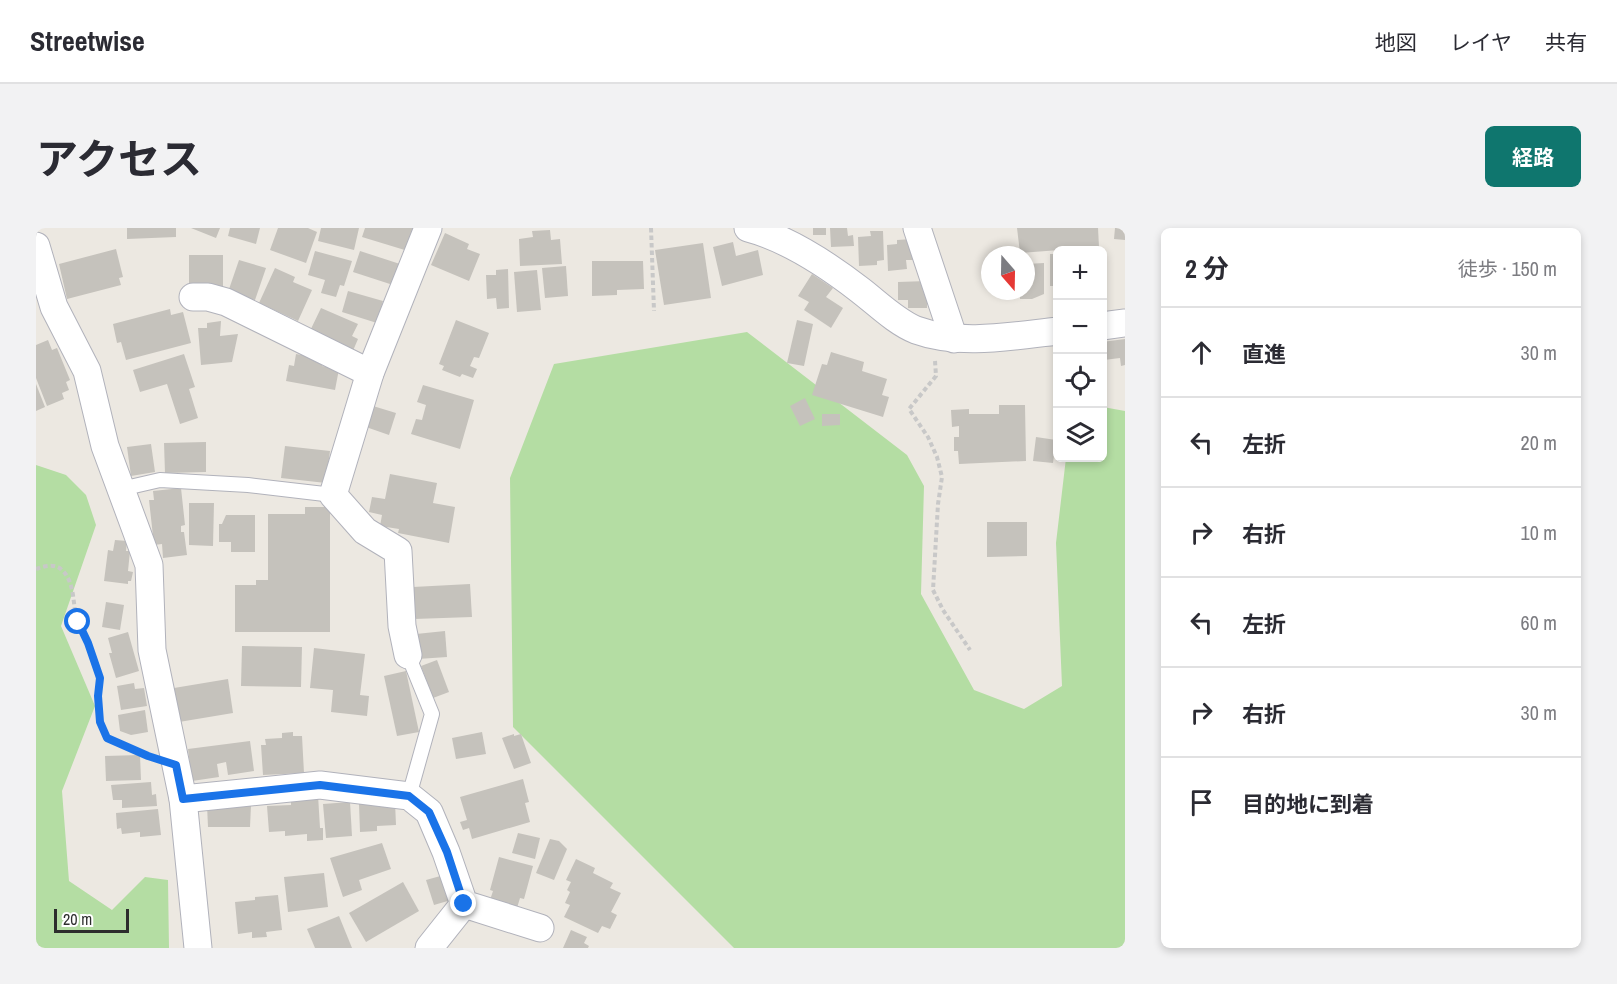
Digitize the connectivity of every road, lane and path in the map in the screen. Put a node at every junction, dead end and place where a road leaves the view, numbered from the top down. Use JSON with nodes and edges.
{"nodes":[{"id":1,"x":429,"y":228,"type":"edge"},
{"id":2,"x":651,"y":228,"type":"edge"},
{"id":3,"x":748,"y":228,"type":"edge"},
{"id":4,"x":917,"y":228,"type":"edge"},
{"id":5,"x":36,"y":246,"type":"edge"},
{"id":6,"x":193,"y":297,"type":"dead end"},
{"id":7,"x":654,"y":310,"type":"dead end"},
{"id":8,"x":45,"y":311,"type":"edge"},
{"id":9,"x":1125,"y":323,"type":"edge"},
{"id":10,"x":1107,"y":325,"type":"edge"},
{"id":11,"x":1053,"y":331,"type":"edge"},
{"id":12,"x":943,"y":336,"type":"junction"},
{"id":13,"x":370,"y":373,"type":"junction"},
{"id":14,"x":121,"y":489,"type":"junction"},
{"id":15,"x":333,"y":495,"type":"junction"},
{"id":16,"x":36,"y":568,"type":"edge"},
{"id":17,"x":970,"y":650,"type":"dead end"},
{"id":18,"x":408,"y":655,"type":"joint"},
{"id":19,"x":176,"y":765,"type":"junction"},
{"id":20,"x":409,"y":796,"type":"junction"},
{"id":21,"x":183,"y":799,"type":"junction"},
{"id":22,"x":464,"y":904,"type":"junction"},
{"id":23,"x":540,"y":928,"type":"dead end"},
{"id":24,"x":198,"y":948,"type":"edge"},
{"id":25,"x":429,"y":948,"type":"edge"}],
"edges":[{"from":1,"to":13,"type":"street"},
{"from":2,"to":7,"type":"path"},
{"from":3,"to":12,"type":"street"},
{"from":4,"to":12,"type":"street"},
{"from":5,"to":8,"type":"street"},
{"from":6,"to":13,"type":"street"},
{"from":8,"to":14,"type":"street"},
{"from":9,"to":10,"type":"street"},
{"from":11,"to":12,"type":"street"},
{"from":12,"to":17,"type":"path"},
{"from":13,"to":15,"type":"street"},
{"from":14,"to":15,"type":"lane"},
{"from":14,"to":19,"type":"street"},
{"from":15,"to":18,"type":"street"},
{"from":16,"to":19,"type":"path"},
{"from":18,"to":20,"type":"lane"},
{"from":19,"to":21,"type":"street"},
{"from":20,"to":21,"type":"street"},
{"from":20,"to":22,"type":"street"},
{"from":21,"to":24,"type":"street"},
{"from":22,"to":23,"type":"street"},
{"from":22,"to":25,"type":"street"}]}
